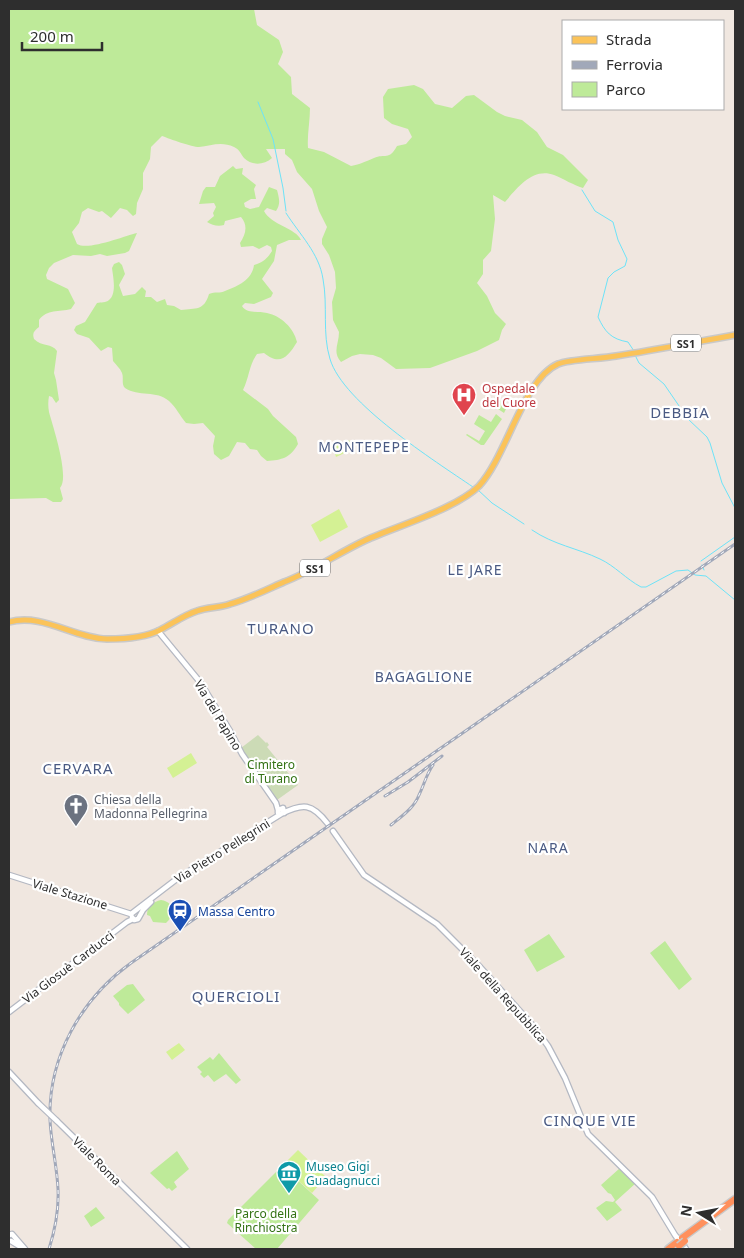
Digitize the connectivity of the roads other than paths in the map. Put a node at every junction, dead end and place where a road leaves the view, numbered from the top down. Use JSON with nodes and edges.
{"nodes":[{"id":1,"x":735,"y":335,"type":"edge"},
{"id":2,"x":9,"y":622,"type":"edge"},
{"id":3,"x":158,"y":631,"type":"junction"},
{"id":4,"x":281,"y":811,"type":"junction"},
{"id":5,"x":328,"y":824,"type":"dead end"},
{"id":6,"x":333,"y":831,"type":"dead end"},
{"id":7,"x":9,"y":875,"type":"edge"},
{"id":8,"x":138,"y":913,"type":"junction"},
{"id":9,"x":132,"y":916,"type":"junction"},
{"id":10,"x":9,"y":1012,"type":"edge"},
{"id":11,"x":9,"y":1072,"type":"edge"},
{"id":12,"x":735,"y":1199,"type":"edge"},
{"id":13,"x":735,"y":1204,"type":"edge"},
{"id":14,"x":10,"y":1236,"type":"edge"},
{"id":15,"x":679,"y":1243,"type":"edge"},
{"id":16,"x":24,"y":1249,"type":"edge"},
{"id":17,"x":187,"y":1249,"type":"edge"},
{"id":18,"x":668,"y":1249,"type":"edge"},
{"id":19,"x":686,"y":1249,"type":"edge"}],
"edges":[{"from":1,"to":3,"type":"main road","number":"SS1"},
{"from":2,"to":3,"type":"main road","number":"SS1"},
{"from":3,"to":4,"type":"main road","name":"Via del Papino"},
{"from":4,"to":5,"type":"main road","name":"Via Pietro Pellegrini"},
{"from":4,"to":8,"type":"main road","name":"Via Pietro Pellegrini"},
{"from":6,"to":19,"type":"main road","name":"Viale della Repubblica"},
{"from":7,"to":9,"type":"main road","name":"Viale Stazione"},
{"from":8,"to":9,"type":"main road"},
{"from":8,"to":9,"type":"main road"},
{"from":9,"to":10,"type":"main road","name":"Via Giosuè Carducci"},
{"from":11,"to":17,"type":"main road","name":"Viale Roma","bridge":true},
{"from":12,"to":15,"type":"highway"},
{"from":13,"to":15,"type":"highway"},
{"from":14,"to":16,"type":"main road"},
{"from":15,"to":18,"type":"highway"}]}
